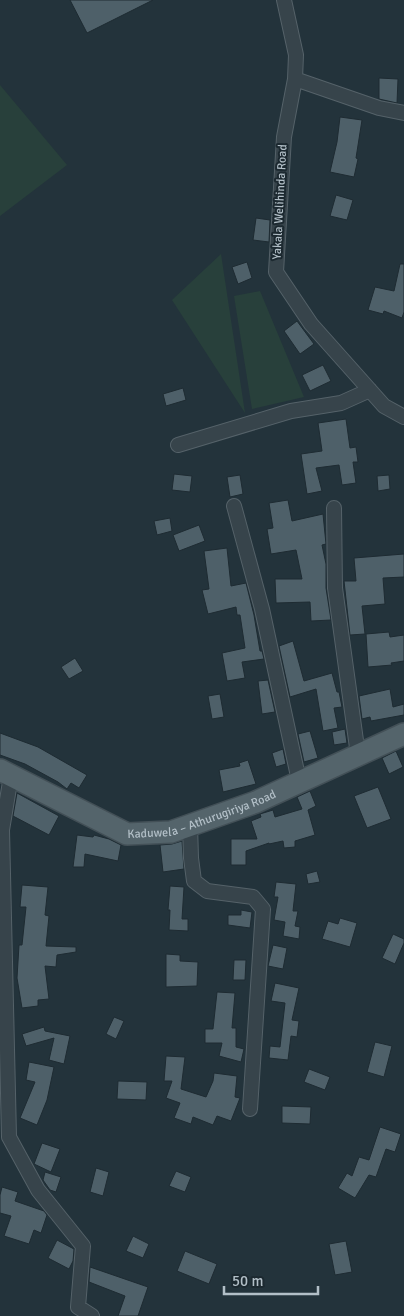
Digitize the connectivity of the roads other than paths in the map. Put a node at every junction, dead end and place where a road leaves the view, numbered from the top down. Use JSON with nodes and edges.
{"nodes":[{"id":1,"x":284,"y":0,"type":"edge"},
{"id":2,"x":295,"y":79,"type":"junction"},
{"id":3,"x":404,"y":113,"type":"edge"},
{"id":4,"x":370,"y":390,"type":"junction"},
{"id":5,"x":404,"y":417,"type":"edge"},
{"id":6,"x":178,"y":445,"type":"dead end"},
{"id":7,"x":234,"y":506,"type":"dead end"},
{"id":8,"x":334,"y":508,"type":"dead end"},
{"id":9,"x":404,"y":734,"type":"edge"},
{"id":10,"x":358,"y":754,"type":"junction"},
{"id":11,"x":6,"y":773,"type":"edge"},
{"id":12,"x":299,"y":781,"type":"junction"},
{"id":13,"x":190,"y":825,"type":"junction"},
{"id":14,"x":2,"y":893,"type":"edge"},
{"id":15,"x":250,"y":1109,"type":"dead end"},
{"id":16,"x":92,"y":1316,"type":"edge"}],
"edges":[{"from":1,"to":2,"type":"street","name":"Yakala Welihinda Road"},
{"from":2,"to":3,"type":"street"},
{"from":2,"to":4,"type":"street","name":"Yakala Welihinda Road"},
{"from":4,"to":5,"type":"street","name":"Yakala Welihinda Road"},
{"from":4,"to":6,"type":"street"},
{"from":7,"to":12,"type":"street"},
{"from":8,"to":10,"type":"street"},
{"from":9,"to":10,"type":"main road","name":"Kaduwela – Athurugiriya Road"},
{"from":10,"to":12,"type":"main road","name":"Kaduwela – Athurugiriya Road"},
{"from":11,"to":13,"type":"main road","name":"Kaduwela – Athurugiriya Road"},
{"from":11,"to":14,"type":"street"},
{"from":12,"to":13,"type":"main road","name":"Kaduwela – Athurugiriya Road"},
{"from":13,"to":15,"type":"street"},
{"from":14,"to":16,"type":"street"}]}
